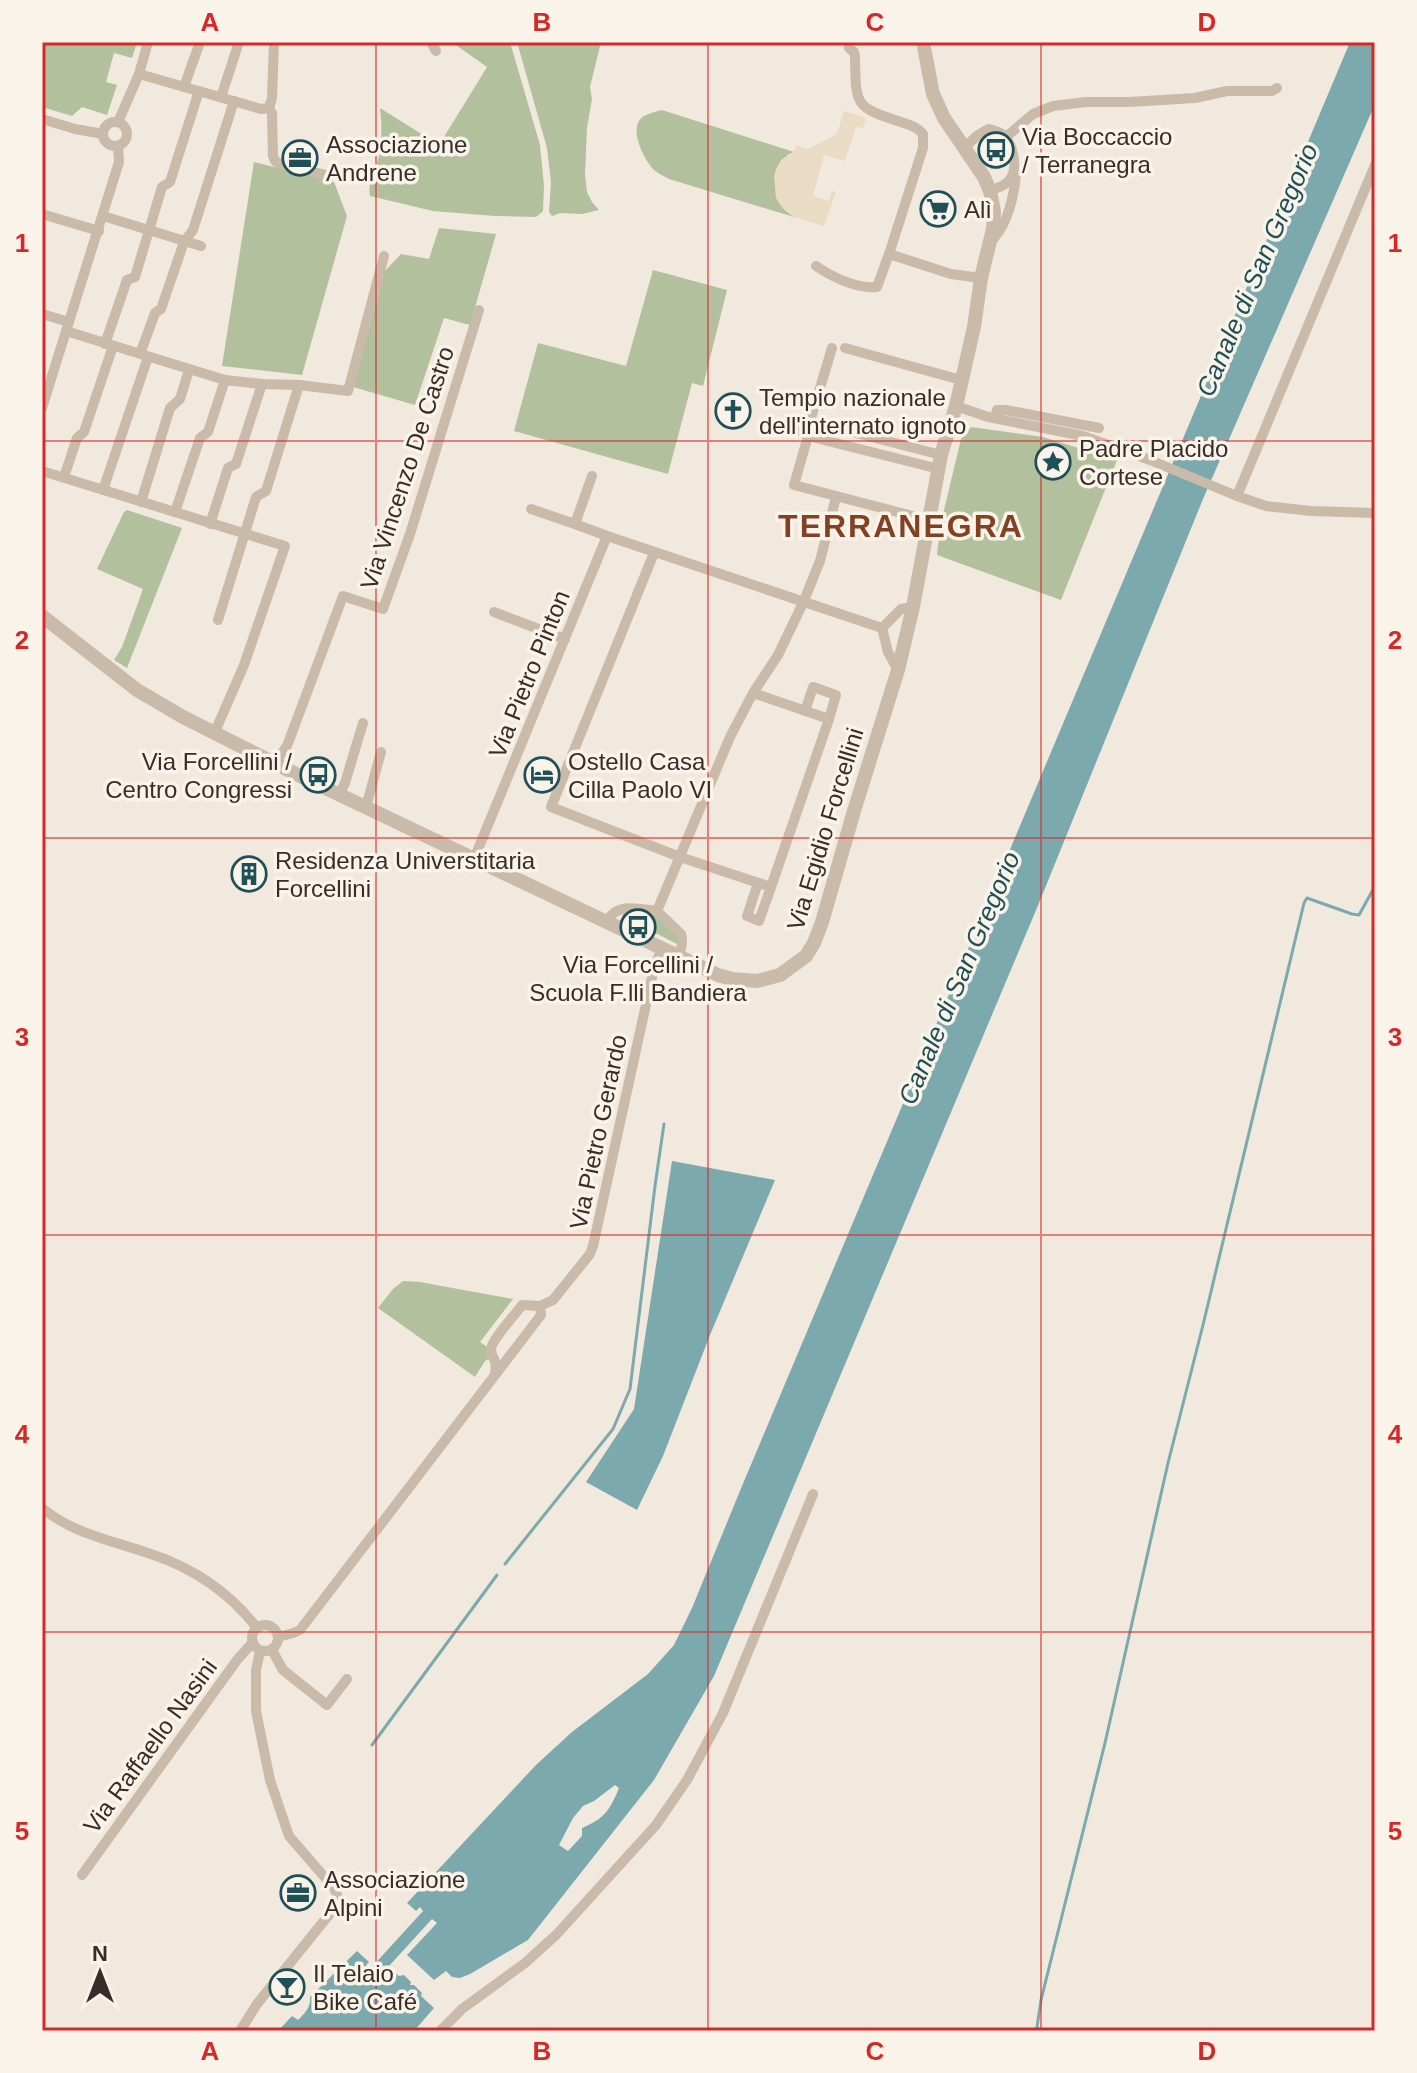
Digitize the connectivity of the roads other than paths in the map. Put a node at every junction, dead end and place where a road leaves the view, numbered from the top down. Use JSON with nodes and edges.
{"nodes":[{"id":1,"x":148,"y":42,"type":"edge"},
{"id":2,"x":200,"y":42,"type":"edge"},
{"id":3,"x":239,"y":42,"type":"edge"},
{"id":4,"x":274,"y":42,"type":"edge"},
{"id":5,"x":923,"y":42,"type":"edge"},
{"id":6,"x":849,"y":48,"type":"dead end"},
{"id":7,"x":139,"y":74,"type":"junction"},
{"id":8,"x":184,"y":87,"type":"junction"},
{"id":9,"x":1277,"y":88,"type":"dead end"},
{"id":10,"x":199,"y":91,"type":"junction"},
{"id":11,"x":221,"y":97,"type":"junction"},
{"id":12,"x":234,"y":101,"type":"junction"},
{"id":13,"x":269,"y":108,"type":"junction"},
{"id":14,"x":42,"y":119,"type":"edge"},
{"id":15,"x":118,"y":122,"type":"junction"},
{"id":16,"x":103,"y":134,"type":"junction"},
{"id":17,"x":1006,"y":137,"type":"junction"},
{"id":18,"x":118,"y":146,"type":"junction"},
{"id":19,"x":965,"y":147,"type":"junction"},
{"id":20,"x":1014,"y":165,"type":"junction"},
{"id":21,"x":1375,"y":165,"type":"edge"},
{"id":22,"x":330,"y":176,"type":"dead end"},
{"id":23,"x":990,"y":191,"type":"junction"},
{"id":24,"x":42,"y":214,"type":"edge"},
{"id":25,"x":103,"y":216,"type":"junction"},
{"id":26,"x":99,"y":231,"type":"junction"},
{"id":27,"x":149,"y":231,"type":"junction"},
{"id":28,"x":184,"y":242,"type":"junction"},
{"id":29,"x":989,"y":242,"type":"junction"},
{"id":30,"x":201,"y":246,"type":"dead end"},
{"id":31,"x":889,"y":254,"type":"junction"},
{"id":32,"x":384,"y":256,"type":"dead end"},
{"id":33,"x":816,"y":266,"type":"dead end"},
{"id":34,"x":981,"y":278,"type":"junction"},
{"id":35,"x":479,"y":310,"type":"dead end"},
{"id":36,"x":42,"y":314,"type":"edge"},
{"id":37,"x":68,"y":327,"type":"junction"},
{"id":38,"x":109,"y":345,"type":"junction"},
{"id":39,"x":832,"y":348,"type":"dead end"},
{"id":40,"x":845,"y":348,"type":"dead end"},
{"id":41,"x":144,"y":356,"type":"junction"},
{"id":42,"x":189,"y":370,"type":"junction"},
{"id":43,"x":225,"y":380,"type":"junction"},
{"id":44,"x":961,"y":380,"type":"junction"},
{"id":45,"x":262,"y":384,"type":"junction"},
{"id":46,"x":299,"y":385,"type":"junction"},
{"id":47,"x":956,"y":406,"type":"junction"},
{"id":48,"x":42,"y":408,"type":"edge"},
{"id":49,"x":995,"y":418,"type":"junction"},
{"id":50,"x":810,"y":421,"type":"junction"},
{"id":51,"x":1099,"y":428,"type":"dead end"},
{"id":52,"x":808,"y":436,"type":"junction"},
{"id":53,"x":940,"y":462,"type":"junction"},
{"id":54,"x":42,"y":471,"type":"edge"},
{"id":55,"x":592,"y":476,"type":"dead end"},
{"id":56,"x":64,"y":477,"type":"junction"},
{"id":57,"x":103,"y":490,"type":"junction"},
{"id":58,"x":1234,"y":495,"type":"junction"},
{"id":59,"x":835,"y":501,"type":"dead end"},
{"id":60,"x":141,"y":502,"type":"junction"},
{"id":61,"x":531,"y":509,"type":"dead end"},
{"id":62,"x":175,"y":512,"type":"junction"},
{"id":63,"x":1375,"y":513,"type":"edge"},
{"id":64,"x":928,"y":520,"type":"junction"},
{"id":65,"x":210,"y":524,"type":"junction"},
{"id":66,"x":575,"y":524,"type":"junction"},
{"id":67,"x":245,"y":535,"type":"junction"},
{"id":68,"x":607,"y":536,"type":"junction"},
{"id":69,"x":654,"y":553,"type":"junction"},
{"id":70,"x":803,"y":603,"type":"junction"},
{"id":71,"x":913,"y":607,"type":"junction"},
{"id":72,"x":494,"y":612,"type":"dead end"},
{"id":73,"x":42,"y":616,"type":"edge"},
{"id":74,"x":218,"y":620,"type":"dead end"},
{"id":75,"x":882,"y":628,"type":"junction"},
{"id":76,"x":565,"y":639,"type":"junction"},
{"id":77,"x":898,"y":670,"type":"junction"},
{"id":78,"x":753,"y":693,"type":"junction"},
{"id":79,"x":805,"y":711,"type":"junction"},
{"id":80,"x":829,"y":719,"type":"junction"},
{"id":81,"x":363,"y":723,"type":"dead end"},
{"id":82,"x":214,"y":734,"type":"junction"},
{"id":83,"x":381,"y":752,"type":"dead end"},
{"id":84,"x":275,"y":763,"type":"junction"},
{"id":85,"x":339,"y":795,"type":"junction"},
{"id":86,"x":366,"y":807,"type":"junction"},
{"id":87,"x":680,"y":857,"type":"junction"},
{"id":88,"x":474,"y":859,"type":"junction"},
{"id":89,"x":758,"y":883,"type":"junction"},
{"id":90,"x":771,"y":887,"type":"junction"},
{"id":91,"x":657,"y":911,"type":"junction"},
{"id":92,"x":607,"y":921,"type":"junction"},
{"id":93,"x":662,"y":948,"type":"junction"},
{"id":94,"x":678,"y":956,"type":"junction"},
{"id":95,"x":545,"y":1304,"type":"junction"},
{"id":96,"x":501,"y":1362,"type":"junction"},
{"id":97,"x":813,"y":1494,"type":"dead end"},
{"id":98,"x":42,"y":1508,"type":"edge"},
{"id":99,"x":257,"y":1628,"type":"junction"},
{"id":100,"x":278,"y":1637,"type":"junction"},
{"id":101,"x":262,"y":1647,"type":"junction"},
{"id":102,"x":347,"y":1679,"type":"dead end"},
{"id":103,"x":82,"y":1875,"type":"dead end"},
{"id":104,"x":240,"y":2031,"type":"edge"},
{"id":105,"x":440,"y":2031,"type":"edge"}],
"edges":[{"from":1,"to":7,"type":"street"},
{"from":2,"to":8,"type":"street"},
{"from":3,"to":11,"type":"street"},
{"from":4,"to":13,"type":"street"},
{"from":5,"to":19,"type":"street"},
{"from":6,"to":31,"type":"street"},
{"from":7,"to":8,"type":"street"},
{"from":7,"to":15,"type":"street"},
{"from":8,"to":10,"type":"street"},
{"from":9,"to":17,"type":"street"},
{"from":10,"to":11,"type":"street"},
{"from":10,"to":27,"type":"street"},
{"from":11,"to":12,"type":"street"},
{"from":12,"to":13,"type":"street"},
{"from":12,"to":28,"type":"street"},
{"from":13,"to":22,"type":"street"},
{"from":14,"to":16,"type":"street"},
{"from":15,"to":16,"type":"street"},
{"from":15,"to":18,"type":"street"},
{"from":16,"to":18,"type":"street"},
{"from":17,"to":19,"type":"street"},
{"from":17,"to":20,"type":"street"},
{"from":18,"to":25,"type":"street"},
{"from":19,"to":23,"type":"street"},
{"from":20,"to":23,"type":"street"},
{"from":20,"to":29,"type":"street"},
{"from":21,"to":58,"type":"street"},
{"from":23,"to":29,"type":"street","name":"Via Egidio Forcellini"},
{"from":24,"to":26,"type":"street"},
{"from":25,"to":26,"type":"street"},
{"from":25,"to":27,"type":"street"},
{"from":26,"to":37,"type":"street"},
{"from":27,"to":28,"type":"street"},
{"from":27,"to":38,"type":"street"},
{"from":28,"to":30,"type":"street"},
{"from":28,"to":41,"type":"street"},
{"from":29,"to":34,"type":"street","name":"Via Egidio Forcellini"},
{"from":31,"to":33,"type":"street"},
{"from":31,"to":34,"type":"street"},
{"from":32,"to":46,"type":"street"},
{"from":34,"to":44,"type":"street","name":"Via Egidio Forcellini"},
{"from":35,"to":84,"type":"street","name":"Via Vincenzo De Castro"},
{"from":36,"to":37,"type":"street"},
{"from":37,"to":38,"type":"street"},
{"from":37,"to":48,"type":"street"},
{"from":38,"to":41,"type":"street"},
{"from":38,"to":56,"type":"street"},
{"from":39,"to":50,"type":"street"},
{"from":40,"to":44,"type":"street"},
{"from":41,"to":42,"type":"street"},
{"from":41,"to":57,"type":"street"},
{"from":42,"to":43,"type":"street"},
{"from":42,"to":60,"type":"street"},
{"from":43,"to":45,"type":"street"},
{"from":43,"to":62,"type":"street"},
{"from":44,"to":47,"type":"street","name":"Via Egidio Forcellini"},
{"from":45,"to":46,"type":"street"},
{"from":45,"to":65,"type":"street"},
{"from":46,"to":67,"type":"street"},
{"from":47,"to":49,"type":"street"},
{"from":47,"to":53,"type":"street","name":"Via Egidio Forcellini"},
{"from":49,"to":51,"type":"street"},
{"from":49,"to":58,"type":"street"},
{"from":50,"to":52,"type":"street"},
{"from":50,"to":53,"type":"street"},
{"from":52,"to":53,"type":"street"},
{"from":52,"to":64,"type":"street"},
{"from":53,"to":64,"type":"street","name":"Via Egidio Forcellini"},
{"from":54,"to":56,"type":"street"},
{"from":55,"to":66,"type":"street"},
{"from":56,"to":57,"type":"street"},
{"from":57,"to":60,"type":"street"},
{"from":58,"to":63,"type":"street"},
{"from":59,"to":70,"type":"street"},
{"from":60,"to":62,"type":"street"},
{"from":61,"to":66,"type":"street"},
{"from":62,"to":65,"type":"street"},
{"from":64,"to":71,"type":"street","name":"Via Egidio Forcellini"},
{"from":65,"to":67,"type":"street"},
{"from":66,"to":68,"type":"street"},
{"from":67,"to":74,"type":"street"},
{"from":67,"to":82,"type":"street"},
{"from":68,"to":69,"type":"street"},
{"from":68,"to":76,"type":"street","name":"Via Pietro Pinton"},
{"from":69,"to":70,"type":"street"},
{"from":69,"to":87,"type":"street"},
{"from":70,"to":75,"type":"street"},
{"from":70,"to":78,"type":"street"},
{"from":71,"to":75,"type":"street"},
{"from":71,"to":77,"type":"street","name":"Via Egidio Forcellini"},
{"from":72,"to":76,"type":"street"},
{"from":73,"to":82,"type":"street","name":"Via Egidio Forcellini"},
{"from":75,"to":77,"type":"street"},
{"from":76,"to":88,"type":"street","name":"Via Pietro Pinton"},
{"from":77,"to":94,"type":"street","name":"Via Egidio Forcellini"},
{"from":78,"to":79,"type":"street"},
{"from":78,"to":87,"type":"street"},
{"from":79,"to":80,"type":"street"},
{"from":79,"to":80,"type":"street"},
{"from":80,"to":90,"type":"street"},
{"from":81,"to":85,"type":"street"},
{"from":82,"to":84,"type":"street","name":"Via Egidio Forcellini"},
{"from":83,"to":86,"type":"street"},
{"from":84,"to":85,"type":"street","name":"Via Egidio Forcellini"},
{"from":85,"to":86,"type":"street","name":"Via Egidio Forcellini"},
{"from":86,"to":88,"type":"street","name":"Via Egidio Forcellini"},
{"from":87,"to":89,"type":"street"},
{"from":87,"to":91,"type":"street"},
{"from":88,"to":92,"type":"street","name":"Via Egidio Forcellini"},
{"from":89,"to":90,"type":"street"},
{"from":89,"to":90,"type":"street"},
{"from":91,"to":92,"type":"street"},
{"from":91,"to":94,"type":"street"},
{"from":92,"to":93,"type":"street","name":"Via Egidio Forcellini"},
{"from":93,"to":94,"type":"street","name":"Via Egidio Forcellini"},
{"from":93,"to":95,"type":"street","name":"Via Pietro Gerardo"},
{"from":95,"to":96,"type":"street","name":"Via Pietro Gerardo"},
{"from":95,"to":96,"type":"street","name":"Via Pietro Gerardo"},
{"from":96,"to":100,"type":"street","name":"Via Pietro Gerardo"},
{"from":97,"to":105,"type":"street"},
{"from":98,"to":99,"type":"street"},
{"from":99,"to":100,"type":"street"},
{"from":99,"to":101,"type":"street"},
{"from":100,"to":101,"type":"street"},
{"from":101,"to":102,"type":"street"},
{"from":101,"to":103,"type":"street","name":"Via Raffaello Nasini"},
{"from":101,"to":104,"type":"street"}]}
